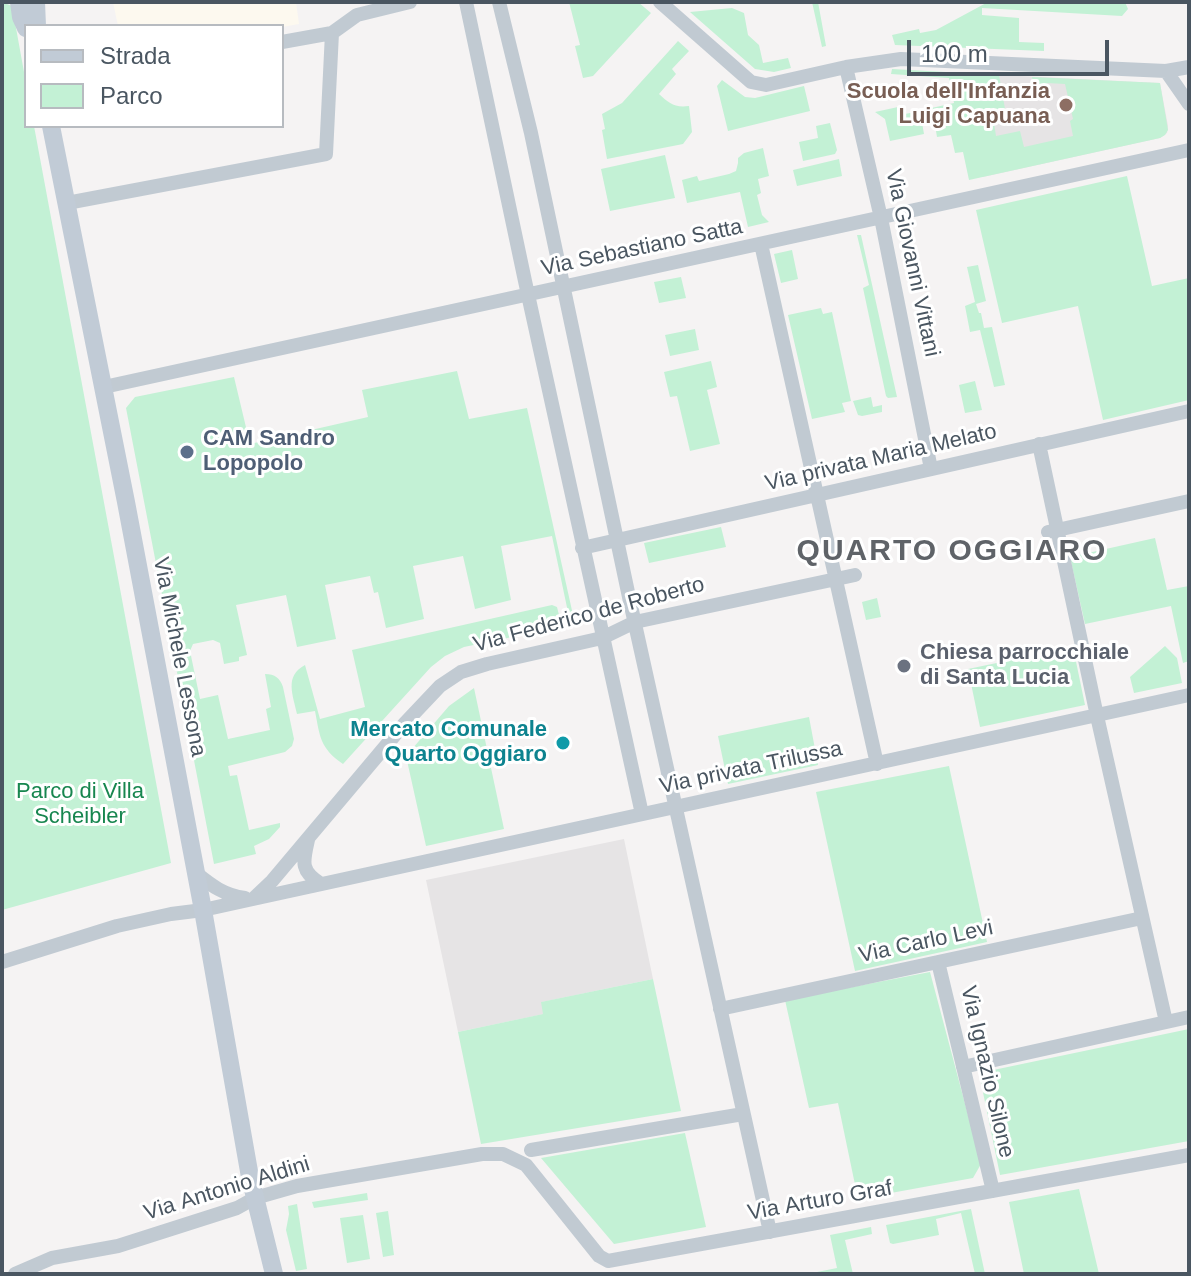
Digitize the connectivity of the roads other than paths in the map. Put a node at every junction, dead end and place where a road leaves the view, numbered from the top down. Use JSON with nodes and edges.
{"nodes":[{"id":1,"x":19,"y":2,"type":"edge"},
{"id":2,"x":36,"y":2,"type":"edge"},
{"id":3,"x":410,"y":2,"type":"edge"},
{"id":4,"x":466,"y":2,"type":"edge"},
{"id":5,"x":499,"y":2,"type":"edge"},
{"id":6,"x":660,"y":2,"type":"edge"},
{"id":7,"x":24,"y":24,"type":"edge"},
{"id":8,"x":37,"y":24,"type":"edge"},
{"id":9,"x":332,"y":33,"type":"junction"},
{"id":10,"x":284,"y":42,"type":"edge"},
{"id":11,"x":846,"y":67,"type":"junction"},
{"id":12,"x":1189,"y":67,"type":"edge"},
{"id":13,"x":1166,"y":71,"type":"junction"},
{"id":14,"x":1189,"y":104,"type":"edge"},
{"id":15,"x":51,"y":128,"type":"edge"},
{"id":16,"x":1189,"y":150,"type":"edge"},
{"id":17,"x":67,"y":203,"type":"junction"},
{"id":18,"x":881,"y":218,"type":"junction"},
{"id":19,"x":761,"y":244,"type":"junction"},
{"id":20,"x":563,"y":287,"type":"junction"},
{"id":21,"x":528,"y":295,"type":"junction"},
{"id":22,"x":104,"y":387,"type":"junction"},
{"id":23,"x":1189,"y":411,"type":"edge"},
{"id":24,"x":1039,"y":444,"type":"junction"},
{"id":25,"x":931,"y":469,"type":"junction"},
{"id":26,"x":817,"y":494,"type":"junction"},
{"id":27,"x":1189,"y":501,"type":"edge"},
{"id":28,"x":1053,"y":531,"type":"junction"},
{"id":29,"x":617,"y":541,"type":"junction"},
{"id":30,"x":582,"y":548,"type":"junction"},
{"id":31,"x":855,"y":575,"type":"dead end"},
{"id":32,"x":835,"y":579,"type":"junction"},
{"id":33,"x":635,"y":622,"type":"junction"},
{"id":34,"x":602,"y":638,"type":"junction"},
{"id":35,"x":1189,"y":695,"type":"edge"},
{"id":36,"x":1097,"y":716,"type":"junction"},
{"id":37,"x":877,"y":764,"type":"junction"},
{"id":38,"x":676,"y":807,"type":"junction"},
{"id":39,"x":642,"y":814,"type":"junction"},
{"id":40,"x":308,"y":837,"type":"junction"},
{"id":41,"x":196,"y":873,"type":"junction"},
{"id":42,"x":321,"y":884,"type":"junction"},
{"id":43,"x":253,"y":899,"type":"junction"},
{"id":44,"x":203,"y":910,"type":"junction"},
{"id":45,"x":1142,"y":918,"type":"junction"},
{"id":46,"x":2,"y":962,"type":"edge"},
{"id":47,"x":938,"y":962,"type":"junction"},
{"id":48,"x":720,"y":1009,"type":"junction"},
{"id":49,"x":1189,"y":1017,"type":"edge"},
{"id":50,"x":1166,"y":1022,"type":"junction"},
{"id":51,"x":963,"y":1067,"type":"junction"},
{"id":52,"x":743,"y":1114,"type":"junction"},
{"id":53,"x":531,"y":1150,"type":"dead end"},
{"id":54,"x":503,"y":1154,"type":"joint"},
{"id":55,"x":1189,"y":1155,"type":"edge"},
{"id":56,"x":993,"y":1191,"type":"junction"},
{"id":57,"x":255,"y":1198,"type":"junction"},
{"id":58,"x":770,"y":1232,"type":"junction"},
{"id":59,"x":15,"y":1274,"type":"edge"},
{"id":60,"x":274,"y":1274,"type":"edge"}],
"edges":[{"from":1,"to":7,"type":"street"},
{"from":2,"to":8,"type":"street"},
{"from":3,"to":9,"type":"street"},
{"from":4,"to":21,"type":"street"},
{"from":5,"to":20,"type":"street"},
{"from":6,"to":11,"type":"street"},
{"from":9,"to":10,"type":"street"},
{"from":9,"to":17,"type":"street"},
{"from":11,"to":13,"type":"street"},
{"from":11,"to":18,"type":"street","name":"Via Giovanni Vittani"},
{"from":12,"to":13,"type":"street"},
{"from":13,"to":14,"type":"street"},
{"from":15,"to":17,"type":"street","name":"Via Michele Lessona"},
{"from":16,"to":18,"type":"street","name":"Via Sebastiano Satta"},
{"from":17,"to":22,"type":"street","name":"Via Michele Lessona"},
{"from":18,"to":19,"type":"street","name":"Via Sebastiano Satta"},
{"from":18,"to":25,"type":"street","name":"Via Giovanni Vittani"},
{"from":19,"to":20,"type":"street","name":"Via Sebastiano Satta"},
{"from":19,"to":26,"type":"street"},
{"from":20,"to":21,"type":"street","name":"Via Sebastiano Satta"},
{"from":20,"to":29,"type":"street"},
{"from":21,"to":22,"type":"street","name":"Via Sebastiano Satta"},
{"from":21,"to":30,"type":"street"},
{"from":22,"to":41,"type":"street","name":"Via Michele Lessona"},
{"from":23,"to":24,"type":"street","name":"Via privata Maria Melato"},
{"from":24,"to":25,"type":"street","name":"Via privata Maria Melato"},
{"from":24,"to":28,"type":"street"},
{"from":25,"to":26,"type":"street","name":"Via privata Maria Melato"},
{"from":26,"to":29,"type":"street","name":"Via privata Maria Melato"},
{"from":26,"to":32,"type":"street"},
{"from":27,"to":28,"type":"street"},
{"from":28,"to":36,"type":"street"},
{"from":29,"to":30,"type":"street","name":"Via privata Maria Melato"},
{"from":29,"to":33,"type":"street"},
{"from":30,"to":34,"type":"street"},
{"from":31,"to":32,"type":"street","name":"Via Federico de Roberto"},
{"from":32,"to":33,"type":"street","name":"Via Federico de Roberto"},
{"from":32,"to":37,"type":"street"},
{"from":33,"to":34,"type":"street","name":"Via Federico de Roberto"},
{"from":33,"to":38,"type":"street"},
{"from":34,"to":39,"type":"street"},
{"from":34,"to":40,"type":"street","name":"Via Federico de Roberto"},
{"from":35,"to":36,"type":"street","name":"Via privata Trilussa"},
{"from":36,"to":37,"type":"street","name":"Via privata Trilussa"},
{"from":36,"to":45,"type":"street"},
{"from":37,"to":38,"type":"street","name":"Via privata Trilussa"},
{"from":38,"to":39,"type":"street","name":"Via privata Trilussa"},
{"from":38,"to":48,"type":"street"},
{"from":39,"to":42,"type":"street","name":"Via privata Trilussa"},
{"from":40,"to":42,"type":"street"},
{"from":40,"to":43,"type":"street","name":"Via Federico de Roberto"},
{"from":41,"to":43,"type":"street"},
{"from":41,"to":44,"type":"street","name":"Via Michele Lessona"},
{"from":42,"to":43,"type":"street"},
{"from":43,"to":44,"type":"street"},
{"from":44,"to":46,"type":"street"},
{"from":44,"to":57,"type":"street","name":"Via Michele Lessona"},
{"from":45,"to":47,"type":"street","name":"Via Carlo Levi"},
{"from":45,"to":50,"type":"street"},
{"from":47,"to":48,"type":"street","name":"Via Carlo Levi"},
{"from":47,"to":51,"type":"street","name":"Via Ignazio Silone"},
{"from":48,"to":52,"type":"street"},
{"from":49,"to":50,"type":"street"},
{"from":50,"to":51,"type":"street"},
{"from":51,"to":56,"type":"street","name":"Via Ignazio Silone"},
{"from":52,"to":53,"type":"street"},
{"from":52,"to":58,"type":"street"},
{"from":54,"to":57,"type":"street","name":"Via Antonio Aldini"},
{"from":54,"to":58,"type":"street","name":"Via Arturo Graf"},
{"from":55,"to":56,"type":"street","name":"Via Arturo Graf"},
{"from":56,"to":58,"type":"street","name":"Via Arturo Graf"},
{"from":57,"to":59,"type":"street","name":"Via Antonio Aldini"},
{"from":57,"to":60,"type":"street","name":"Via Michele Lessona"}]}
